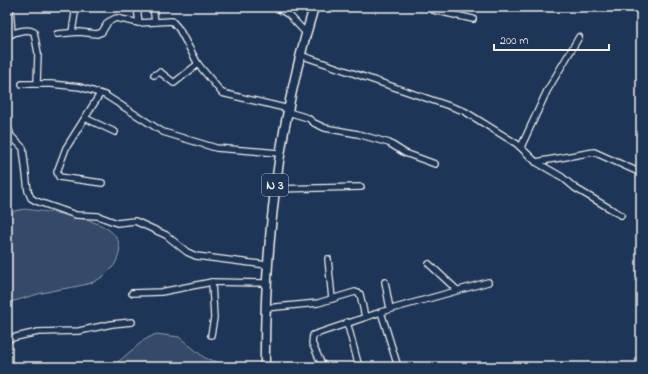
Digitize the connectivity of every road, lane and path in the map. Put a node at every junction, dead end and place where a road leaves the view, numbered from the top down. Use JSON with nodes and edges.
{"nodes":[{"id":1,"x":10,"y":7,"type":"edge"},
{"id":2,"x":76,"y":7,"type":"edge"},
{"id":3,"x":137,"y":7,"type":"edge"},
{"id":4,"x":153,"y":7,"type":"edge"},
{"id":5,"x":276,"y":7,"type":"edge"},
{"id":6,"x":314,"y":7,"type":"edge"},
{"id":7,"x":432,"y":7,"type":"edge"},
{"id":8,"x":473,"y":19,"type":"dead end"},
{"id":9,"x":155,"y":22,"type":"junction"},
{"id":10,"x":139,"y":23,"type":"junction"},
{"id":11,"x":72,"y":32,"type":"junction"},
{"id":12,"x":306,"y":33,"type":"junction"},
{"id":13,"x":58,"y":34,"type":"dead end"},
{"id":14,"x":9,"y":35,"type":"edge"},
{"id":15,"x":579,"y":37,"type":"dead end"},
{"id":16,"x":300,"y":55,"type":"junction"},
{"id":17,"x":198,"y":64,"type":"junction"},
{"id":18,"x":154,"y":75,"type":"dead end"},
{"id":19,"x":22,"y":84,"type":"dead end"},
{"id":20,"x":37,"y":84,"type":"junction"},
{"id":21,"x":100,"y":94,"type":"junction"},
{"id":22,"x":288,"y":111,"type":"junction"},
{"id":23,"x":85,"y":118,"type":"junction"},
{"id":24,"x":7,"y":124,"type":"edge"},
{"id":25,"x":115,"y":132,"type":"dead end"},
{"id":26,"x":521,"y":147,"type":"junction"},
{"id":27,"x":279,"y":153,"type":"junction"},
{"id":28,"x":536,"y":162,"type":"junction"},
{"id":29,"x":435,"y":164,"type":"dead end"},
{"id":30,"x":641,"y":173,"type":"edge"},
{"id":31,"x":102,"y":183,"type":"dead end"},
{"id":32,"x":361,"y":187,"type":"dead end"},
{"id":33,"x":274,"y":189,"type":"junction"},
{"id":34,"x":621,"y":214,"type":"dead end"},
{"id":35,"x":328,"y":259,"type":"dead end"},
{"id":36,"x":429,"y":264,"type":"dead end"},
{"id":37,"x":267,"y":265,"type":"junction"},
{"id":38,"x":212,"y":282,"type":"junction"},
{"id":39,"x":385,"y":282,"type":"dead end"},
{"id":40,"x":488,"y":282,"type":"dead end"},
{"id":41,"x":266,"y":284,"type":"junction"},
{"id":42,"x":457,"y":290,"type":"junction"},
{"id":43,"x":132,"y":293,"type":"dead end"},
{"id":44,"x":332,"y":299,"type":"junction"},
{"id":45,"x":265,"y":308,"type":"junction"},
{"id":46,"x":390,"y":309,"type":"junction"},
{"id":47,"x":381,"y":312,"type":"junction"},
{"id":48,"x":365,"y":317,"type":"junction"},
{"id":49,"x":132,"y":322,"type":"dead end"},
{"id":50,"x":347,"y":322,"type":"junction"},
{"id":51,"x":211,"y":335,"type":"dead end"},
{"id":52,"x":7,"y":338,"type":"edge"},
{"id":53,"x":265,"y":367,"type":"edge"},
{"id":54,"x":323,"y":367,"type":"edge"},
{"id":55,"x":359,"y":367,"type":"edge"},
{"id":56,"x":398,"y":367,"type":"edge"}],
"edges":[{"from":1,"to":14,"type":"street"},
{"from":2,"to":11,"type":"street"},
{"from":3,"to":10,"type":"street"},
{"from":4,"to":9,"type":"street"},
{"from":5,"to":12,"type":"street"},
{"from":6,"to":12,"type":"highway","number":"N 3"},
{"from":7,"to":8,"type":"street"},
{"from":9,"to":10,"type":"street"},
{"from":9,"to":17,"type":"street"},
{"from":10,"to":11,"type":"street"},
{"from":11,"to":13,"type":"street"},
{"from":12,"to":16,"type":"highway","number":"N 3"},
{"from":14,"to":20,"type":"street"},
{"from":15,"to":26,"type":"street"},
{"from":16,"to":22,"type":"highway","number":"N 3"},
{"from":16,"to":26,"type":"street"},
{"from":17,"to":18,"type":"street"},
{"from":17,"to":22,"type":"street"},
{"from":19,"to":20,"type":"street"},
{"from":20,"to":21,"type":"street"},
{"from":21,"to":23,"type":"street"},
{"from":21,"to":27,"type":"street"},
{"from":22,"to":27,"type":"highway","number":"N 3"},
{"from":22,"to":29,"type":"street"},
{"from":23,"to":25,"type":"street"},
{"from":23,"to":31,"type":"street"},
{"from":24,"to":37,"type":"street"},
{"from":26,"to":28,"type":"street"},
{"from":27,"to":33,"type":"highway","number":"N 3"},
{"from":28,"to":30,"type":"street"},
{"from":28,"to":34,"type":"street"},
{"from":32,"to":33,"type":"street"},
{"from":33,"to":37,"type":"highway","number":"N 3"},
{"from":35,"to":44,"type":"street"},
{"from":36,"to":42,"type":"street"},
{"from":37,"to":41,"type":"highway","number":"N 3"},
{"from":38,"to":41,"type":"street"},
{"from":38,"to":43,"type":"street"},
{"from":38,"to":51,"type":"street"},
{"from":39,"to":46,"type":"street"},
{"from":40,"to":42,"type":"street"},
{"from":41,"to":45,"type":"highway","number":"N 3"},
{"from":42,"to":46,"type":"street"},
{"from":44,"to":45,"type":"street"},
{"from":44,"to":48,"type":"street"},
{"from":45,"to":53,"type":"highway","number":"N 3"},
{"from":46,"to":47,"type":"street"},
{"from":47,"to":48,"type":"street"},
{"from":47,"to":56,"type":"street"},
{"from":48,"to":50,"type":"street"},
{"from":49,"to":52,"type":"street"},
{"from":50,"to":54,"type":"street"},
{"from":50,"to":55,"type":"street"}]}
